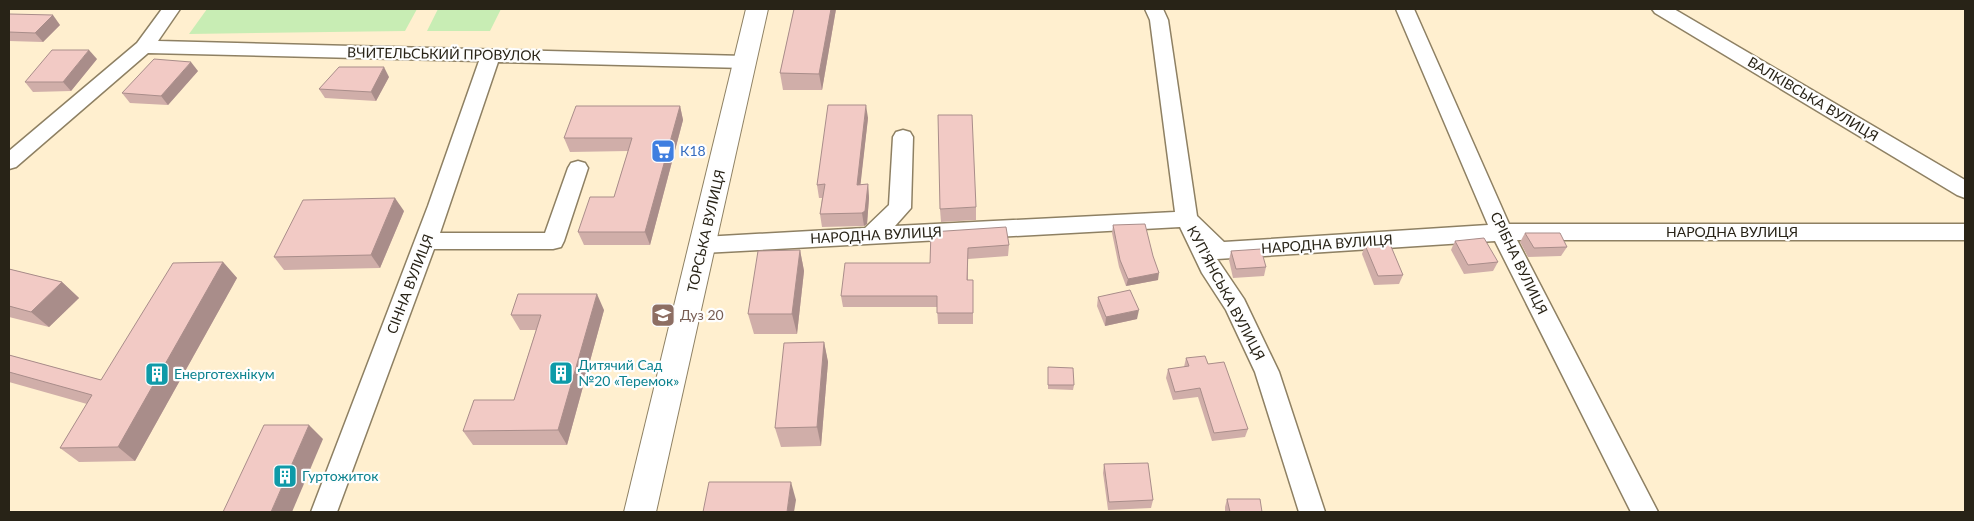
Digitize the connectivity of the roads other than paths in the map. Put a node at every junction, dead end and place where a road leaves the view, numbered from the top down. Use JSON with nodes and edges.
{"nodes":[{"id":1,"x":171,"y":9,"type":"edge"},
{"id":2,"x":757,"y":9,"type":"edge"},
{"id":3,"x":1154,"y":9,"type":"edge"},
{"id":4,"x":1405,"y":9,"type":"edge"},
{"id":5,"x":1661,"y":9,"type":"edge"},
{"id":6,"x":144,"y":47,"type":"junction"},
{"id":7,"x":491,"y":55,"type":"junction"},
{"id":8,"x":745,"y":62,"type":"junction"},
{"id":9,"x":903,"y":138,"type":"dead end"},
{"id":10,"x":9,"y":162,"type":"edge"},
{"id":11,"x":578,"y":168,"type":"dead end"},
{"id":12,"x":1965,"y":190,"type":"edge"},
{"id":13,"x":1187,"y":219,"type":"junction"},
{"id":14,"x":1502,"y":232,"type":"junction"},
{"id":15,"x":1965,"y":232,"type":"edge"},
{"id":16,"x":871,"y":236,"type":"junction"},
{"id":17,"x":426,"y":241,"type":"junction"},
{"id":18,"x":703,"y":245,"type":"junction"},
{"id":19,"x":324,"y":512,"type":"edge"},
{"id":20,"x":640,"y":512,"type":"edge"},
{"id":21,"x":1312,"y":512,"type":"edge"},
{"id":22,"x":1645,"y":512,"type":"edge"}],
"edges":[{"from":1,"to":6,"type":"street"},
{"from":2,"to":8,"type":"main road","name":"ТОРСЬКА ВУЛИЦЯ"},
{"from":3,"to":13,"type":"street","name":"КУП’ЯНСЬКА ВУЛИЦЯ"},
{"from":4,"to":14,"type":"street","name":"СРІБНА ВУЛИЦЯ"},
{"from":5,"to":12,"type":"street","name":"ВАЛКІВСЬКА ВУЛИЦЯ"},
{"from":6,"to":7,"type":"street","name":"ВЧИТЕЛЬСЬКИЙ ПРОВУЛОК"},
{"from":6,"to":10,"type":"street"},
{"from":7,"to":8,"type":"street","name":"ВЧИТЕЛЬСЬКИЙ ПРОВУЛОК"},
{"from":7,"to":17,"type":"street","name":"СІННА ВУЛИЦЯ"},
{"from":8,"to":18,"type":"main road","name":"ТОРСЬКА ВУЛИЦЯ"},
{"from":9,"to":16,"type":"street"},
{"from":11,"to":17,"type":"street"},
{"from":13,"to":14,"type":"street","name":"НАРОДНА ВУЛИЦЯ"},
{"from":13,"to":16,"type":"street","name":"НАРОДНА ВУЛИЦЯ"},
{"from":13,"to":21,"type":"street","name":"КУП’ЯНСЬКА ВУЛИЦЯ"},
{"from":14,"to":15,"type":"street","name":"НАРОДНА ВУЛИЦЯ"},
{"from":14,"to":22,"type":"street","name":"СРІБНА ВУЛИЦЯ"},
{"from":16,"to":18,"type":"street","name":"НАРОДНА ВУЛИЦЯ"},
{"from":17,"to":19,"type":"street","name":"СІННА ВУЛИЦЯ"},
{"from":18,"to":20,"type":"main road","name":"ТОРСЬКА ВУЛИЦЯ"}]}
